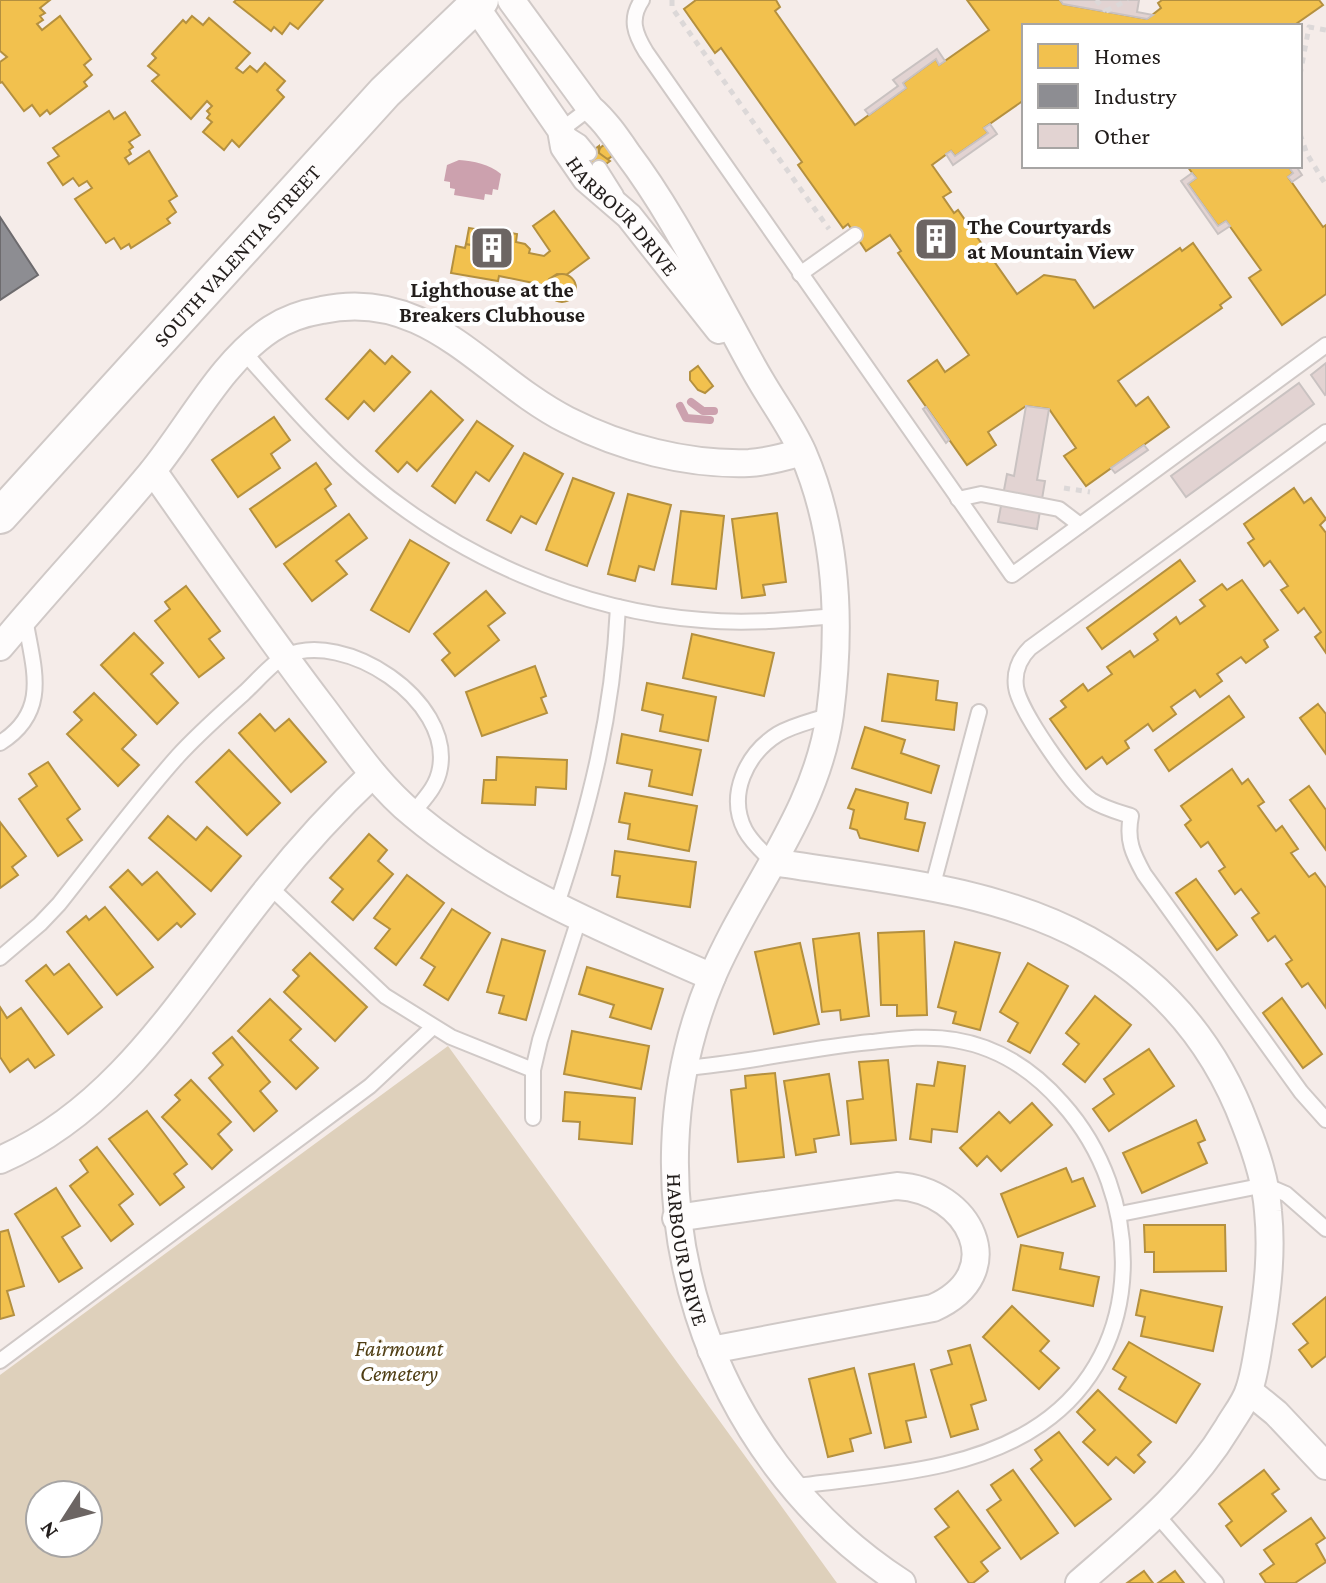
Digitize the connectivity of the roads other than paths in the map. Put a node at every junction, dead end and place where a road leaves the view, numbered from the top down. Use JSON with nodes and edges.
{"nodes":[{"id":1,"x":511,"y":0,"type":"edge"},
{"id":2,"x":642,"y":0,"type":"edge"},
{"id":3,"x":475,"y":2,"type":"edge"},
{"id":4,"x":590,"y":108,"type":"junction"},
{"id":5,"x":561,"y":130,"type":"junction"},
{"id":6,"x":589,"y":153,"type":"dead end"},
{"id":7,"x":617,"y":178,"type":"junction"},
{"id":8,"x":855,"y":235,"type":"dead end"},
{"id":9,"x":800,"y":274,"type":"junction"},
{"id":10,"x":1326,"y":345,"type":"edge"},
{"id":11,"x":243,"y":351,"type":"junction"},
{"id":12,"x":761,"y":382,"type":"junction"},
{"id":13,"x":1326,"y":432,"type":"edge"},
{"id":14,"x":802,"y":452,"type":"junction"},
{"id":15,"x":153,"y":471,"type":"junction"},
{"id":16,"x":958,"y":499,"type":"junction"},
{"id":17,"x":0,"y":516,"type":"edge"},
{"id":18,"x":1080,"y":525,"type":"junction"},
{"id":19,"x":618,"y":607,"type":"junction"},
{"id":20,"x":835,"y":616,"type":"junction"},
{"id":21,"x":25,"y":617,"type":"junction"},
{"id":22,"x":0,"y":647,"type":"edge"},
{"id":23,"x":284,"y":656,"type":"junction"},
{"id":24,"x":979,"y":712,"type":"dead end"},
{"id":25,"x":830,"y":715,"type":"junction"},
{"id":26,"x":0,"y":743,"type":"edge"},
{"id":27,"x":373,"y":774,"type":"junction"},
{"id":28,"x":412,"y":814,"type":"junction"},
{"id":29,"x":773,"y":862,"type":"junction"},
{"id":30,"x":269,"y":886,"type":"junction"},
{"id":31,"x":932,"y":888,"type":"junction"},
{"id":32,"x":568,"y":913,"type":"junction"},
{"id":33,"x":0,"y":958,"type":"edge"},
{"id":34,"x":712,"y":977,"type":"junction"},
{"id":35,"x":433,"y":1027,"type":"junction"},
{"id":36,"x":685,"y":1068,"type":"junction"},
{"id":37,"x":533,"y":1070,"type":"junction"},
{"id":38,"x":533,"y":1118,"type":"dead end"},
{"id":39,"x":1326,"y":1120,"type":"edge"},
{"id":40,"x":0,"y":1160,"type":"edge"},
{"id":41,"x":1265,"y":1185,"type":"junction"},
{"id":42,"x":1120,"y":1214,"type":"junction"},
{"id":43,"x":676,"y":1218,"type":"junction"},
{"id":44,"x":1326,"y":1229,"type":"edge"},
{"id":45,"x":711,"y":1350,"type":"junction"},
{"id":46,"x":0,"y":1361,"type":"edge"},
{"id":47,"x":1249,"y":1391,"type":"junction"},
{"id":48,"x":1326,"y":1466,"type":"edge"},
{"id":49,"x":791,"y":1487,"type":"junction"},
{"id":50,"x":1157,"y":1515,"type":"junction"},
{"id":51,"x":902,"y":1583,"type":"edge"},
{"id":52,"x":1079,"y":1583,"type":"edge"},
{"id":53,"x":1216,"y":1583,"type":"edge"}],
"edges":[{"from":1,"to":4,"type":"street","name":"HARBOUR DRIVE"},
{"from":2,"to":9,"type":"lane"},
{"from":3,"to":5,"type":"street","name":"HARBOUR DRIVE"},
{"from":3,"to":17,"type":"street","name":"SOUTH VALENTIA STREET"},
{"from":4,"to":5,"type":"lane"},
{"from":4,"to":7,"type":"street","name":"HARBOUR DRIVE"},
{"from":5,"to":6,"type":"lane"},
{"from":5,"to":7,"type":"street","name":"HARBOUR DRIVE"},
{"from":7,"to":12,"type":"street","name":"HARBOUR DRIVE"},
{"from":7,"to":12,"type":"street","name":"HARBOUR DRIVE"},
{"from":8,"to":9,"type":"lane"},
{"from":9,"to":16,"type":"lane"},
{"from":10,"to":18,"type":"lane"},
{"from":11,"to":14,"type":"street"},
{"from":11,"to":15,"type":"street"},
{"from":11,"to":19,"type":"lane"},
{"from":12,"to":14,"type":"street","name":"HARBOUR DRIVE"},
{"from":13,"to":39,"type":"lane"},
{"from":14,"to":20,"type":"street","name":"HARBOUR DRIVE"},
{"from":15,"to":21,"type":"street"},
{"from":15,"to":23,"type":"street"},
{"from":16,"to":18,"type":"lane"},
{"from":16,"to":18,"type":"lane"},
{"from":19,"to":20,"type":"lane"},
{"from":19,"to":32,"type":"lane"},
{"from":20,"to":25,"type":"street","name":"HARBOUR DRIVE"},
{"from":21,"to":22,"type":"street"},
{"from":21,"to":26,"type":"lane"},
{"from":23,"to":27,"type":"street"},
{"from":23,"to":28,"type":"lane"},
{"from":23,"to":33,"type":"lane"},
{"from":24,"to":31,"type":"lane"},
{"from":25,"to":29,"type":"street","name":"HARBOUR DRIVE"},
{"from":25,"to":29,"type":"lane"},
{"from":27,"to":28,"type":"street"},
{"from":27,"to":30,"type":"street"},
{"from":28,"to":32,"type":"street"},
{"from":29,"to":31,"type":"street"},
{"from":29,"to":34,"type":"street","name":"HARBOUR DRIVE"},
{"from":30,"to":35,"type":"lane"},
{"from":30,"to":40,"type":"street"},
{"from":31,"to":41,"type":"street"},
{"from":32,"to":34,"type":"street"},
{"from":32,"to":37,"type":"lane"},
{"from":34,"to":36,"type":"street","name":"HARBOUR DRIVE"},
{"from":35,"to":37,"type":"lane"},
{"from":35,"to":46,"type":"lane"},
{"from":36,"to":42,"type":"lane"},
{"from":36,"to":43,"type":"street","name":"HARBOUR DRIVE"},
{"from":37,"to":38,"type":"lane"},
{"from":41,"to":42,"type":"lane"},
{"from":41,"to":44,"type":"lane"},
{"from":41,"to":47,"type":"street"},
{"from":42,"to":49,"type":"lane"},
{"from":43,"to":45,"type":"street","name":"HARBOUR DRIVE"},
{"from":43,"to":45,"type":"street"},
{"from":45,"to":49,"type":"street","name":"HARBOUR DRIVE"},
{"from":47,"to":48,"type":"street"},
{"from":47,"to":50,"type":"street"},
{"from":49,"to":51,"type":"street","name":"HARBOUR DRIVE"},
{"from":50,"to":52,"type":"street"},
{"from":50,"to":53,"type":"lane"}]}
